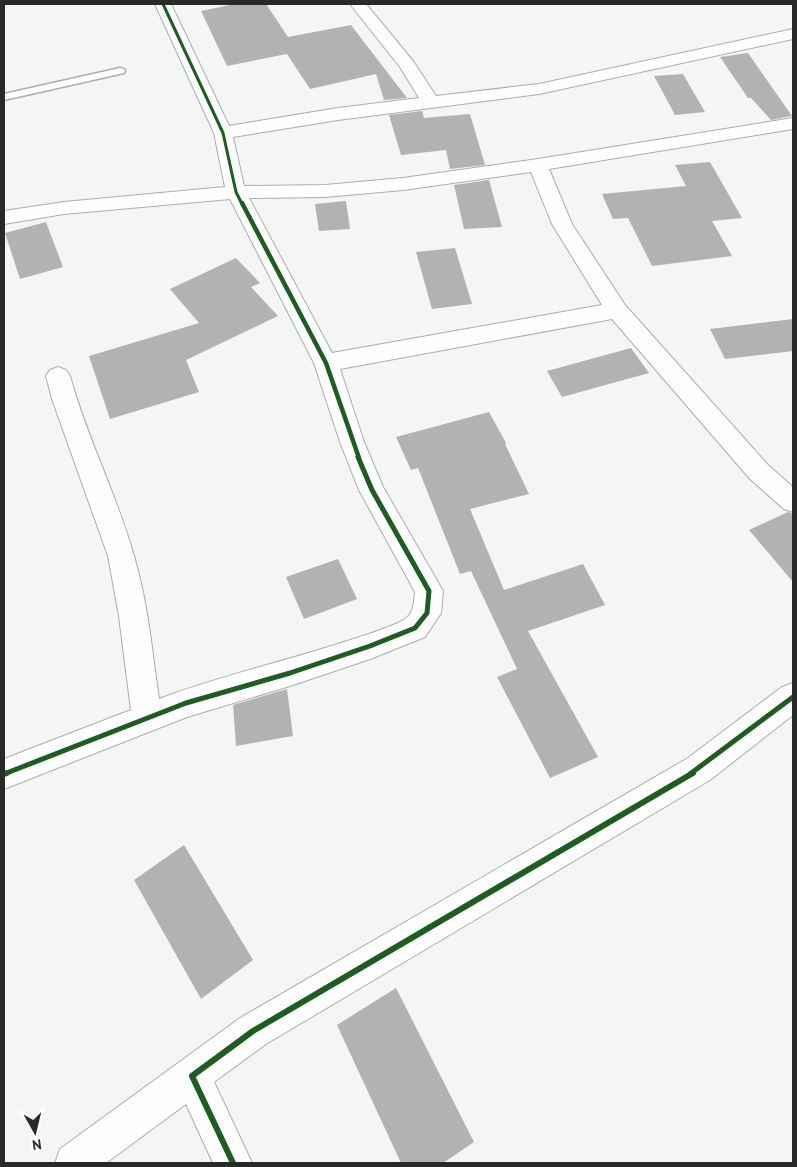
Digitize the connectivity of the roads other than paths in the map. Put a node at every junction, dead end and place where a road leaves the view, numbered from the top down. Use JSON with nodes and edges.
{"nodes":[{"id":1,"x":163,"y":4,"type":"edge"},
{"id":2,"x":358,"y":4,"type":"edge"},
{"id":3,"x":793,"y":34,"type":"edge"},
{"id":4,"x":120,"y":71,"type":"dead end"},
{"id":5,"x":4,"y":97,"type":"edge"},
{"id":6,"x":431,"y":102,"type":"junction"},
{"id":7,"x":793,"y":123,"type":"edge"},
{"id":8,"x":223,"y":133,"type":"junction"},
{"id":9,"x":538,"y":165,"type":"junction"},
{"id":10,"x":236,"y":192,"type":"junction"},
{"id":11,"x":4,"y":218,"type":"edge"},
{"id":12,"x":617,"y":310,"type":"junction"},
{"id":13,"x":326,"y":363,"type":"junction"},
{"id":14,"x":58,"y":376,"type":"dead end"},
{"id":15,"x":793,"y":502,"type":"edge"},
{"id":16,"x":793,"y":697,"type":"edge"},
{"id":17,"x":146,"y":718,"type":"junction"},
{"id":18,"x":4,"y":774,"type":"edge"},
{"id":19,"x":192,"y":1076,"type":"junction"},
{"id":20,"x":74,"y":1163,"type":"edge"},
{"id":21,"x":233,"y":1163,"type":"edge"}],
"edges":[{"from":1,"to":8,"type":"street"},
{"from":2,"to":6,"type":"street"},
{"from":3,"to":6,"type":"street"},
{"from":4,"to":5,"type":"lane"},
{"from":6,"to":8,"type":"street"},
{"from":7,"to":9,"type":"street"},
{"from":8,"to":10,"type":"street"},
{"from":9,"to":10,"type":"street"},
{"from":9,"to":12,"type":"street"},
{"from":10,"to":11,"type":"street"},
{"from":10,"to":13,"type":"street"},
{"from":12,"to":13,"type":"street"},
{"from":12,"to":15,"type":"street"},
{"from":13,"to":17,"type":"street"},
{"from":14,"to":17,"type":"street"},
{"from":16,"to":19,"type":"street"},
{"from":17,"to":18,"type":"street"},
{"from":19,"to":20,"type":"street"},
{"from":19,"to":21,"type":"street"}]}
